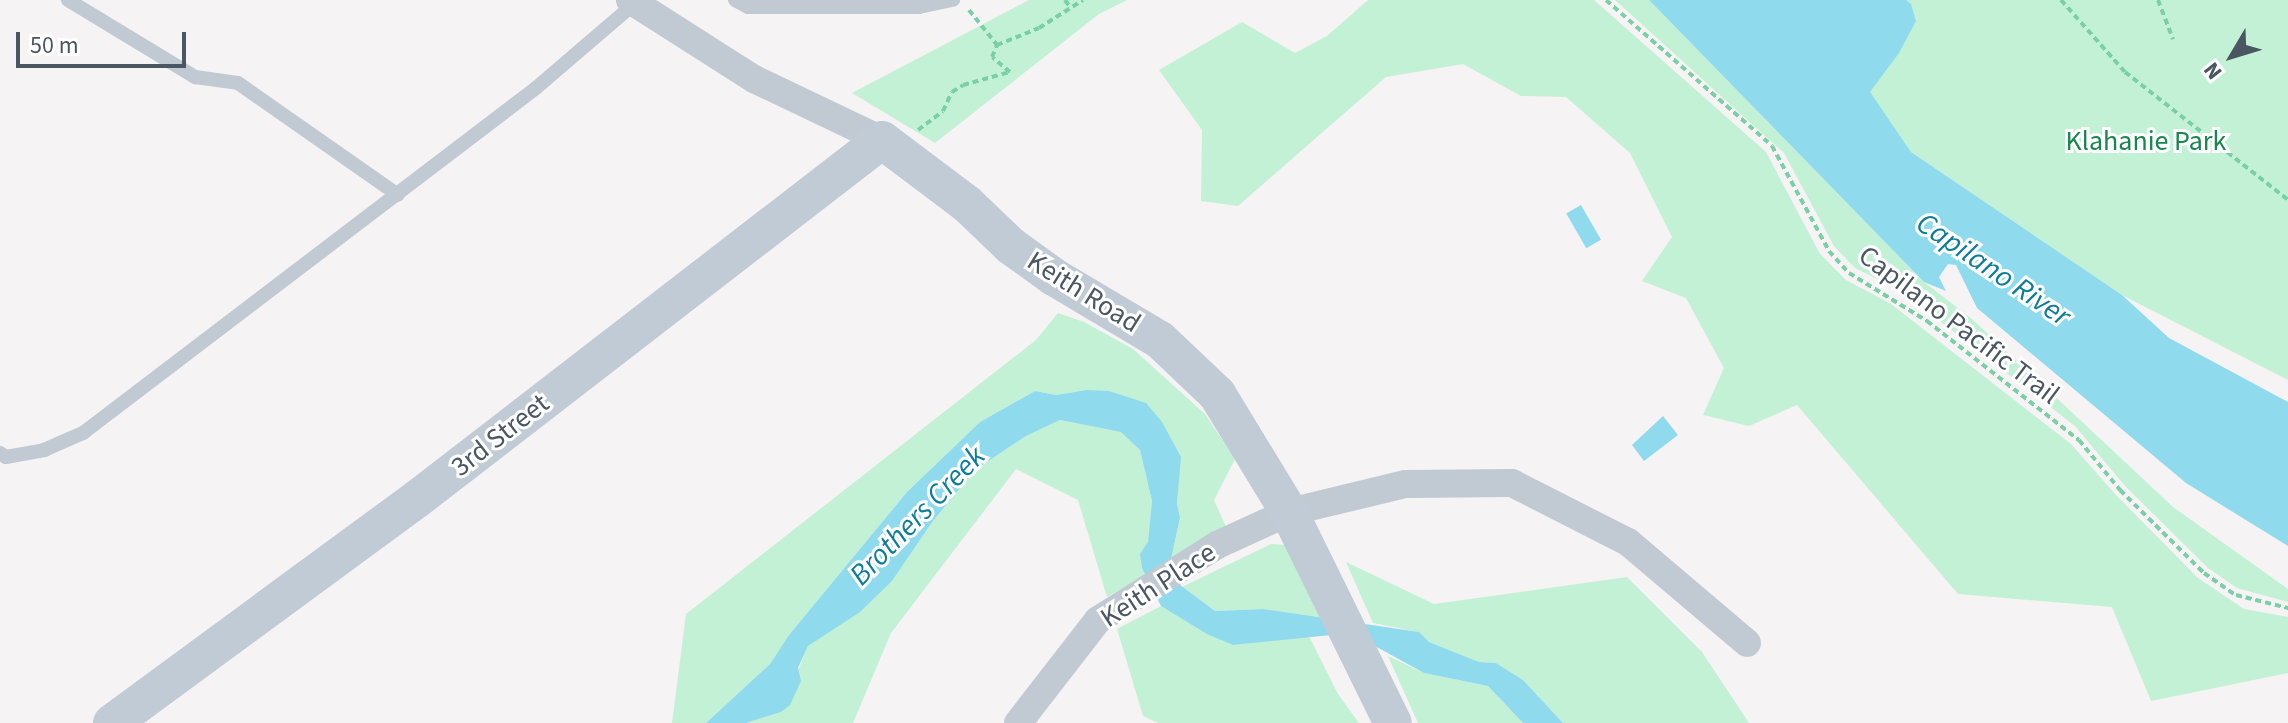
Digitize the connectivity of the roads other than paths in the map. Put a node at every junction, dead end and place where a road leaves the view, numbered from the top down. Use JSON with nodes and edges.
{"nodes":[{"id":1,"x":68,"y":0,"type":"edge"},
{"id":2,"x":735,"y":0,"type":"edge"},
{"id":3,"x":953,"y":0,"type":"edge"},
{"id":4,"x":632,"y":2,"type":"edge"},
{"id":5,"x":818,"y":2,"type":"edge"},
{"id":6,"x":898,"y":136,"type":"junction"},
{"id":7,"x":398,"y":195,"type":"junction"},
{"id":8,"x":0,"y":453,"type":"edge"},
{"id":9,"x":1289,"y":512,"type":"junction"},
{"id":10,"x":1747,"y":643,"type":"dead end"},
{"id":11,"x":112,"y":723,"type":"edge"},
{"id":12,"x":1018,"y":723,"type":"edge"},
{"id":13,"x":1393,"y":723,"type":"edge"}],
"edges":[{"from":1,"to":7,"type":"lane"},
{"from":2,"to":5,"type":"lane"},
{"from":3,"to":5,"type":"lane"},
{"from":4,"to":6,"type":"street","name":"Keith Road"},
{"from":4,"to":7,"type":"lane"},
{"from":6,"to":9,"type":"street","name":"Keith Road"},
{"from":6,"to":11,"type":"street","name":"3rd Street"},
{"from":7,"to":8,"type":"lane"},
{"from":9,"to":10,"type":"street","name":"Keith Place"},
{"from":9,"to":12,"type":"street","name":"Keith Place"},
{"from":9,"to":13,"type":"street","name":"Keith Road"}]}
